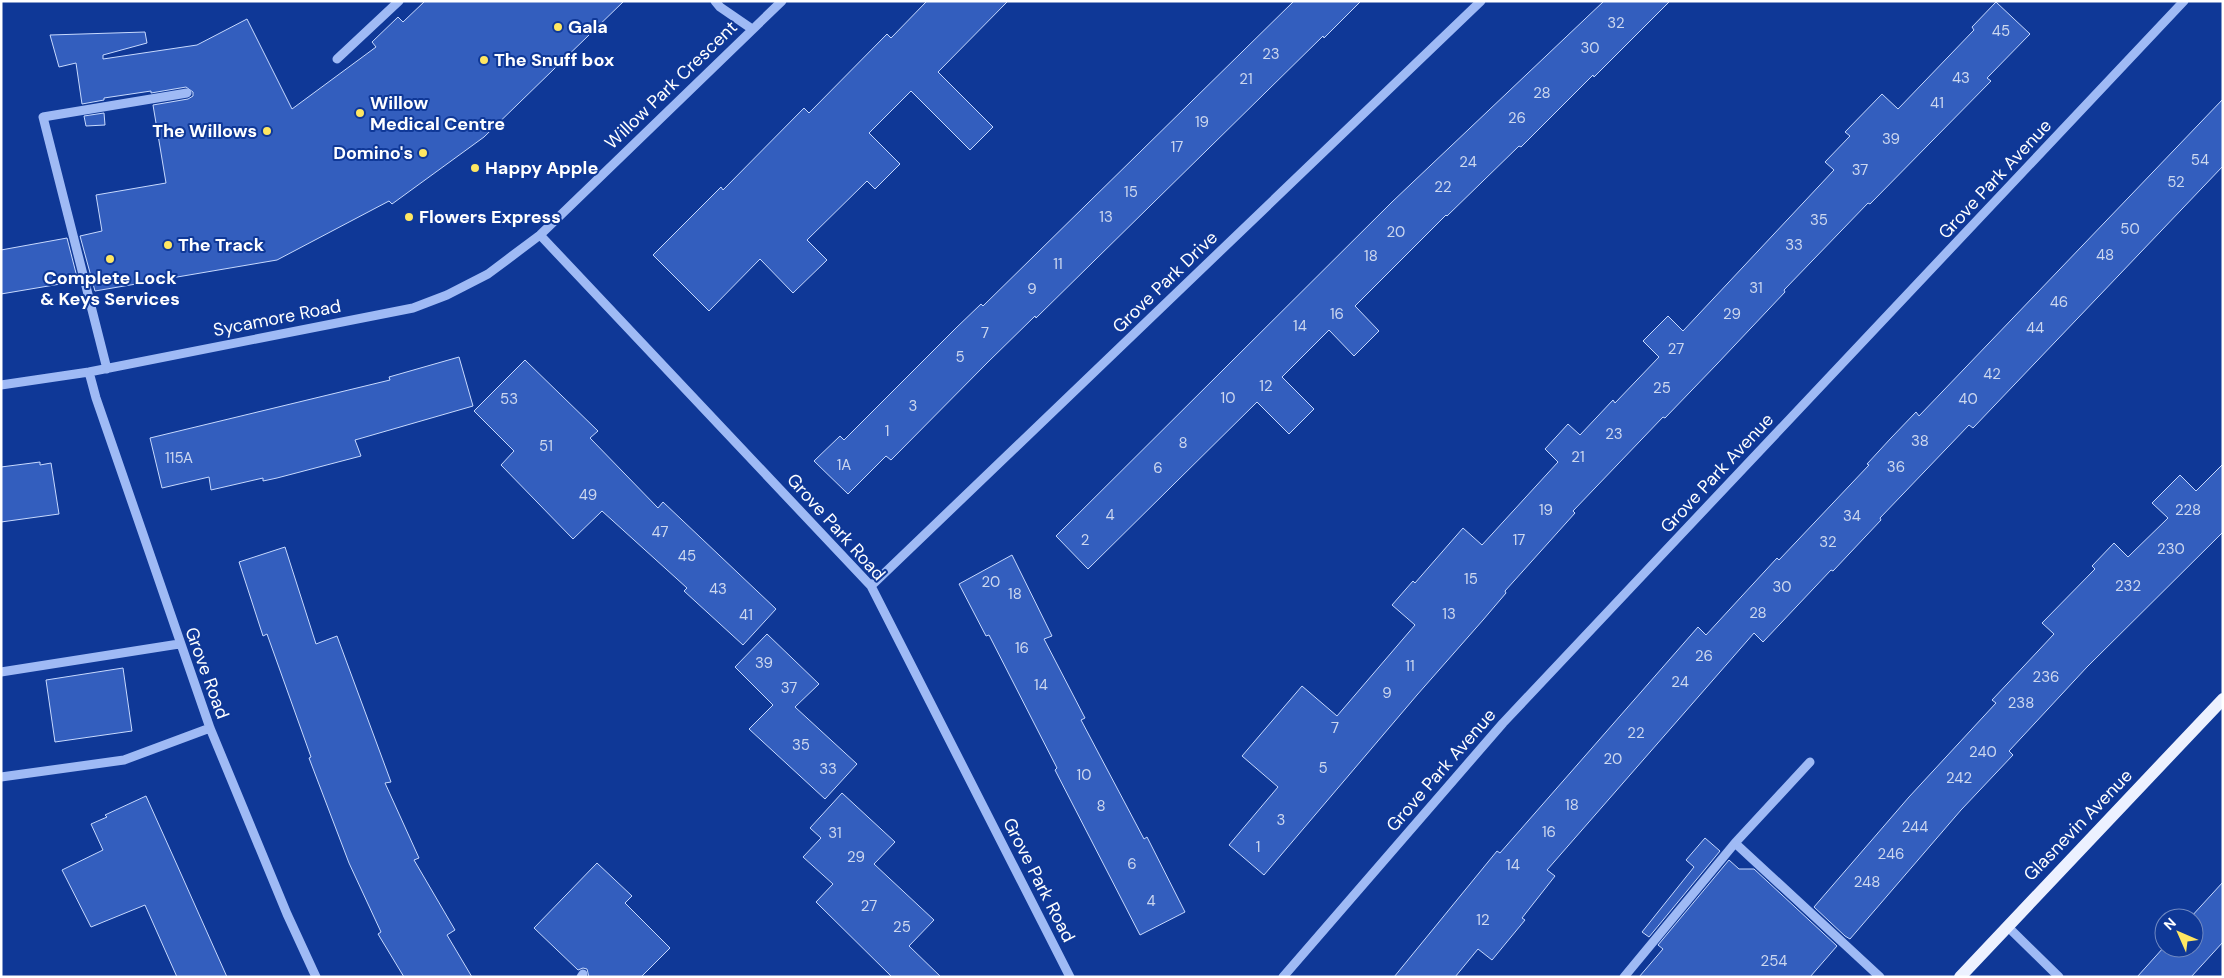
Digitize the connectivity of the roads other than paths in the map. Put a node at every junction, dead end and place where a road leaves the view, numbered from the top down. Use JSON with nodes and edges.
{"nodes":[{"id":1,"x":399,"y":1,"type":"edge"},
{"id":2,"x":715,"y":1,"type":"edge"},
{"id":3,"x":782,"y":1,"type":"edge"},
{"id":4,"x":1481,"y":1,"type":"edge"},
{"id":5,"x":2184,"y":1,"type":"edge"},
{"id":6,"x":752,"y":29,"type":"junction"},
{"id":7,"x":337,"y":59,"type":"dead end"},
{"id":8,"x":187,"y":94,"type":"dead end"},
{"id":9,"x":540,"y":235,"type":"junction"},
{"id":10,"x":106,"y":369,"type":"junction"},
{"id":11,"x":89,"y":372,"type":"junction"},
{"id":12,"x":1,"y":385,"type":"edge"},
{"id":13,"x":871,"y":586,"type":"junction"},
{"id":14,"x":179,"y":644,"type":"junction"},
{"id":15,"x":1,"y":672,"type":"edge"},
{"id":16,"x":2223,"y":698,"type":"edge"},
{"id":17,"x":210,"y":728,"type":"junction"},
{"id":18,"x":1810,"y":762,"type":"dead end"},
{"id":19,"x":1,"y":776,"type":"edge"},
{"id":20,"x":1735,"y":843,"type":"junction"},
{"id":21,"x":2007,"y":926,"type":"junction"},
{"id":22,"x":316,"y":977,"type":"edge"},
{"id":23,"x":1070,"y":977,"type":"edge"},
{"id":24,"x":1283,"y":977,"type":"edge"},
{"id":25,"x":1624,"y":977,"type":"edge"},
{"id":26,"x":1880,"y":977,"type":"edge"},
{"id":27,"x":1960,"y":977,"type":"edge"},
{"id":28,"x":2059,"y":977,"type":"edge"}],
"edges":[{"from":1,"to":7,"type":"street"},
{"from":2,"to":6,"type":"street"},
{"from":3,"to":6,"type":"street","name":"Willow Park Crescent"},
{"from":4,"to":13,"type":"street","name":"Grove Park Drive"},
{"from":5,"to":24,"type":"street","name":"Grove Park Avenue"},
{"from":6,"to":9,"type":"street","name":"Willow Park Crescent"},
{"from":8,"to":10,"type":"street"},
{"from":9,"to":10,"type":"street","name":"Sycamore Road"},
{"from":9,"to":13,"type":"street","name":"Grove Park Road"},
{"from":10,"to":11,"type":"street","name":"Sycamore Road"},
{"from":11,"to":12,"type":"street","name":"Sycamore Road"},
{"from":11,"to":14,"type":"street","name":"Grove Road"},
{"from":13,"to":23,"type":"street","name":"Grove Park Road"},
{"from":14,"to":15,"type":"street"},
{"from":14,"to":17,"type":"street","name":"Grove Road"},
{"from":16,"to":21,"type":"main road","name":"Glasnevin Avenue"},
{"from":17,"to":19,"type":"street"},
{"from":17,"to":22,"type":"street","name":"Grove Road"},
{"from":18,"to":20,"type":"street"},
{"from":20,"to":25,"type":"street"},
{"from":20,"to":26,"type":"street"},
{"from":21,"to":27,"type":"main road","name":"Glasnevin Avenue"},
{"from":21,"to":28,"type":"street"}]}
